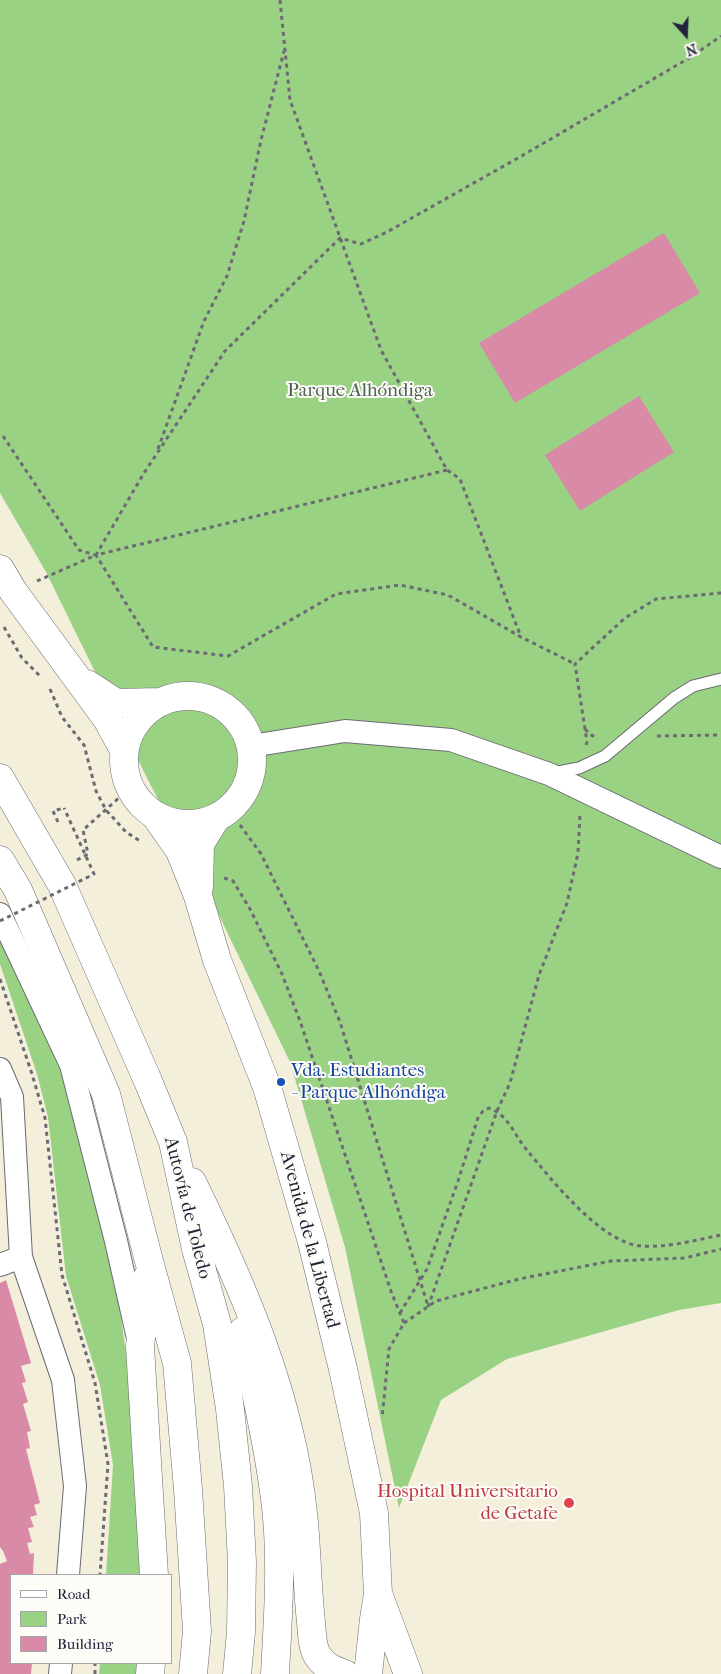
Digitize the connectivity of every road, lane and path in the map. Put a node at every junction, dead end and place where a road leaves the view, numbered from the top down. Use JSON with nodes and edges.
{"nodes":[{"id":1,"x":280,"y":0,"type":"edge"},
{"id":2,"x":721,"y":36,"type":"edge"},
{"id":3,"x":285,"y":48,"type":"junction"},
{"id":4,"x":340,"y":238,"type":"junction"},
{"id":5,"x":3,"y":436,"type":"dead end"},
{"id":6,"x":156,"y":455,"type":"junction"},
{"id":7,"x":447,"y":470,"type":"junction"},
{"id":8,"x":96,"y":555,"type":"junction"},
{"id":9,"x":7,"y":580,"type":"edge"},
{"id":10,"x":721,"y":593,"type":"edge"},
{"id":11,"x":521,"y":637,"type":"junction"},
{"id":12,"x":575,"y":664,"type":"junction"},
{"id":13,"x":77,"y":678,"type":"junction"},
{"id":14,"x":721,"y":679,"type":"edge"},
{"id":15,"x":160,"y":702,"type":"junction"},
{"id":16,"x":721,"y":735,"type":"edge"},
{"id":17,"x":629,"y":737,"type":"junction"},
{"id":18,"x":251,"y":746,"type":"junction"},
{"id":19,"x":124,"y":750,"type":"junction"},
{"id":20,"x":0,"y":778,"type":"edge"},
{"id":21,"x":579,"y":778,"type":"junction"},
{"id":22,"x":130,"y":788,"type":"junction"},
{"id":23,"x":222,"y":813,"type":"junction"},
{"id":24,"x":155,"y":815,"type":"junction"},
{"id":25,"x":61,"y":828,"type":"dead end"},
{"id":26,"x":73,"y":852,"type":"dead end"},
{"id":27,"x":721,"y":857,"type":"edge"},
{"id":28,"x":0,"y":860,"type":"edge"},
{"id":29,"x":198,"y":896,"type":"junction"},
{"id":30,"x":0,"y":914,"type":"edge"},
{"id":31,"x":0,"y":921,"type":"edge"},
{"id":32,"x":0,"y":979,"type":"edge"},
{"id":33,"x":0,"y":1069,"type":"edge"},
{"id":34,"x":6,"y":1099,"type":"edge"},
{"id":35,"x":497,"y":1111,"type":"junction"},
{"id":36,"x":173,"y":1142,"type":"junction"},
{"id":37,"x":721,"y":1235,"type":"edge"},
{"id":38,"x":721,"y":1249,"type":"edge"},
{"id":39,"x":228,"y":1256,"type":"junction"},
{"id":40,"x":21,"y":1257,"type":"junction"},
{"id":41,"x":149,"y":1261,"type":"junction"},
{"id":42,"x":0,"y":1265,"type":"edge"},
{"id":43,"x":420,"y":1282,"type":"junction"},
{"id":44,"x":428,"y":1307,"type":"junction"},
{"id":45,"x":400,"y":1313,"type":"dead end"},
{"id":46,"x":404,"y":1323,"type":"dead end"},
{"id":47,"x":140,"y":1347,"type":"junction"},
{"id":48,"x":68,"y":1574,"type":"edge"},
{"id":49,"x":100,"y":1574,"type":"edge"},
{"id":50,"x":154,"y":1574,"type":"edge"},
{"id":51,"x":378,"y":1594,"type":"junction"},
{"id":52,"x":194,"y":1674,"type":"edge"},
{"id":53,"x":237,"y":1674,"type":"edge"},
{"id":54,"x":275,"y":1674,"type":"edge"},
{"id":55,"x":344,"y":1674,"type":"edge"},
{"id":56,"x":368,"y":1674,"type":"edge"},
{"id":57,"x":408,"y":1674,"type":"edge"}],
"edges":[{"from":1,"to":3,"type":"path"},
{"from":2,"to":4,"type":"path"},
{"from":3,"to":4,"type":"path"},
{"from":3,"to":6,"type":"path"},
{"from":4,"to":6,"type":"path"},
{"from":4,"to":7,"type":"path"},
{"from":5,"to":8,"type":"path"},
{"from":6,"to":8,"type":"path"},
{"from":7,"to":8,"type":"path"},
{"from":7,"to":11,"type":"path"},
{"from":8,"to":9,"type":"path"},
{"from":8,"to":11,"type":"path"},
{"from":9,"to":13,"type":"main road"},
{"from":10,"to":12,"type":"path"},
{"from":11,"to":12,"type":"path"},
{"from":12,"to":21,"type":"path"},
{"from":13,"to":15,"type":"main road"},
{"from":13,"to":19,"type":"main road"},
{"from":14,"to":17,"type":"lane"},
{"from":15,"to":18,"type":"main road"},
{"from":15,"to":19,"type":"main road"},
{"from":16,"to":17,"type":"path"},
{"from":17,"to":21,"type":"lane"},
{"from":18,"to":21,"type":"street"},
{"from":18,"to":23,"type":"main road"},
{"from":19,"to":22,"type":"main road"},
{"from":20,"to":36,"type":"main road","name":"Autovía de Toledo"},
{"from":21,"to":27,"type":"street"},
{"from":21,"to":35,"type":"path"},
{"from":22,"to":24,"type":"main road"},
{"from":22,"to":26,"type":"path"},
{"from":23,"to":24,"type":"main road"},
{"from":23,"to":29,"type":"main road","name":"Avenida de la Libertad"},
{"from":23,"to":43,"type":"path"},
{"from":24,"to":29,"type":"main road","name":"Avenida de la Libertad"},
{"from":25,"to":31,"type":"path","bridge":true},
{"from":28,"to":41,"type":"main road"},
{"from":29,"to":51,"type":"main road","name":"Avenida de la Libertad"},
{"from":30,"to":47,"type":"street"},
{"from":32,"to":49,"type":"path"},
{"from":33,"to":34,"type":"street"},
{"from":34,"to":40,"type":"street"},
{"from":35,"to":37,"type":"path"},
{"from":35,"to":43,"type":"path"},
{"from":35,"to":44,"type":"path"},
{"from":36,"to":39,"type":"main road"},
{"from":36,"to":53,"type":"main road","name":"Autovía de Toledo"},
{"from":38,"to":44,"type":"path"},
{"from":39,"to":54,"type":"main road"},
{"from":39,"to":55,"type":"main road"},
{"from":40,"to":42,"type":"street"},
{"from":40,"to":48,"type":"street"},
{"from":41,"to":47,"type":"main road"},
{"from":41,"to":52,"type":"main road"},
{"from":43,"to":44,"type":"path"},
{"from":43,"to":45,"type":"path"},
{"from":44,"to":46,"type":"path"},
{"from":47,"to":50,"type":"main road"},
{"from":51,"to":56,"type":"main road","name":"Avenida de la Libertad"},
{"from":51,"to":57,"type":"main road","name":"Avenida de la Libertad"}]}
